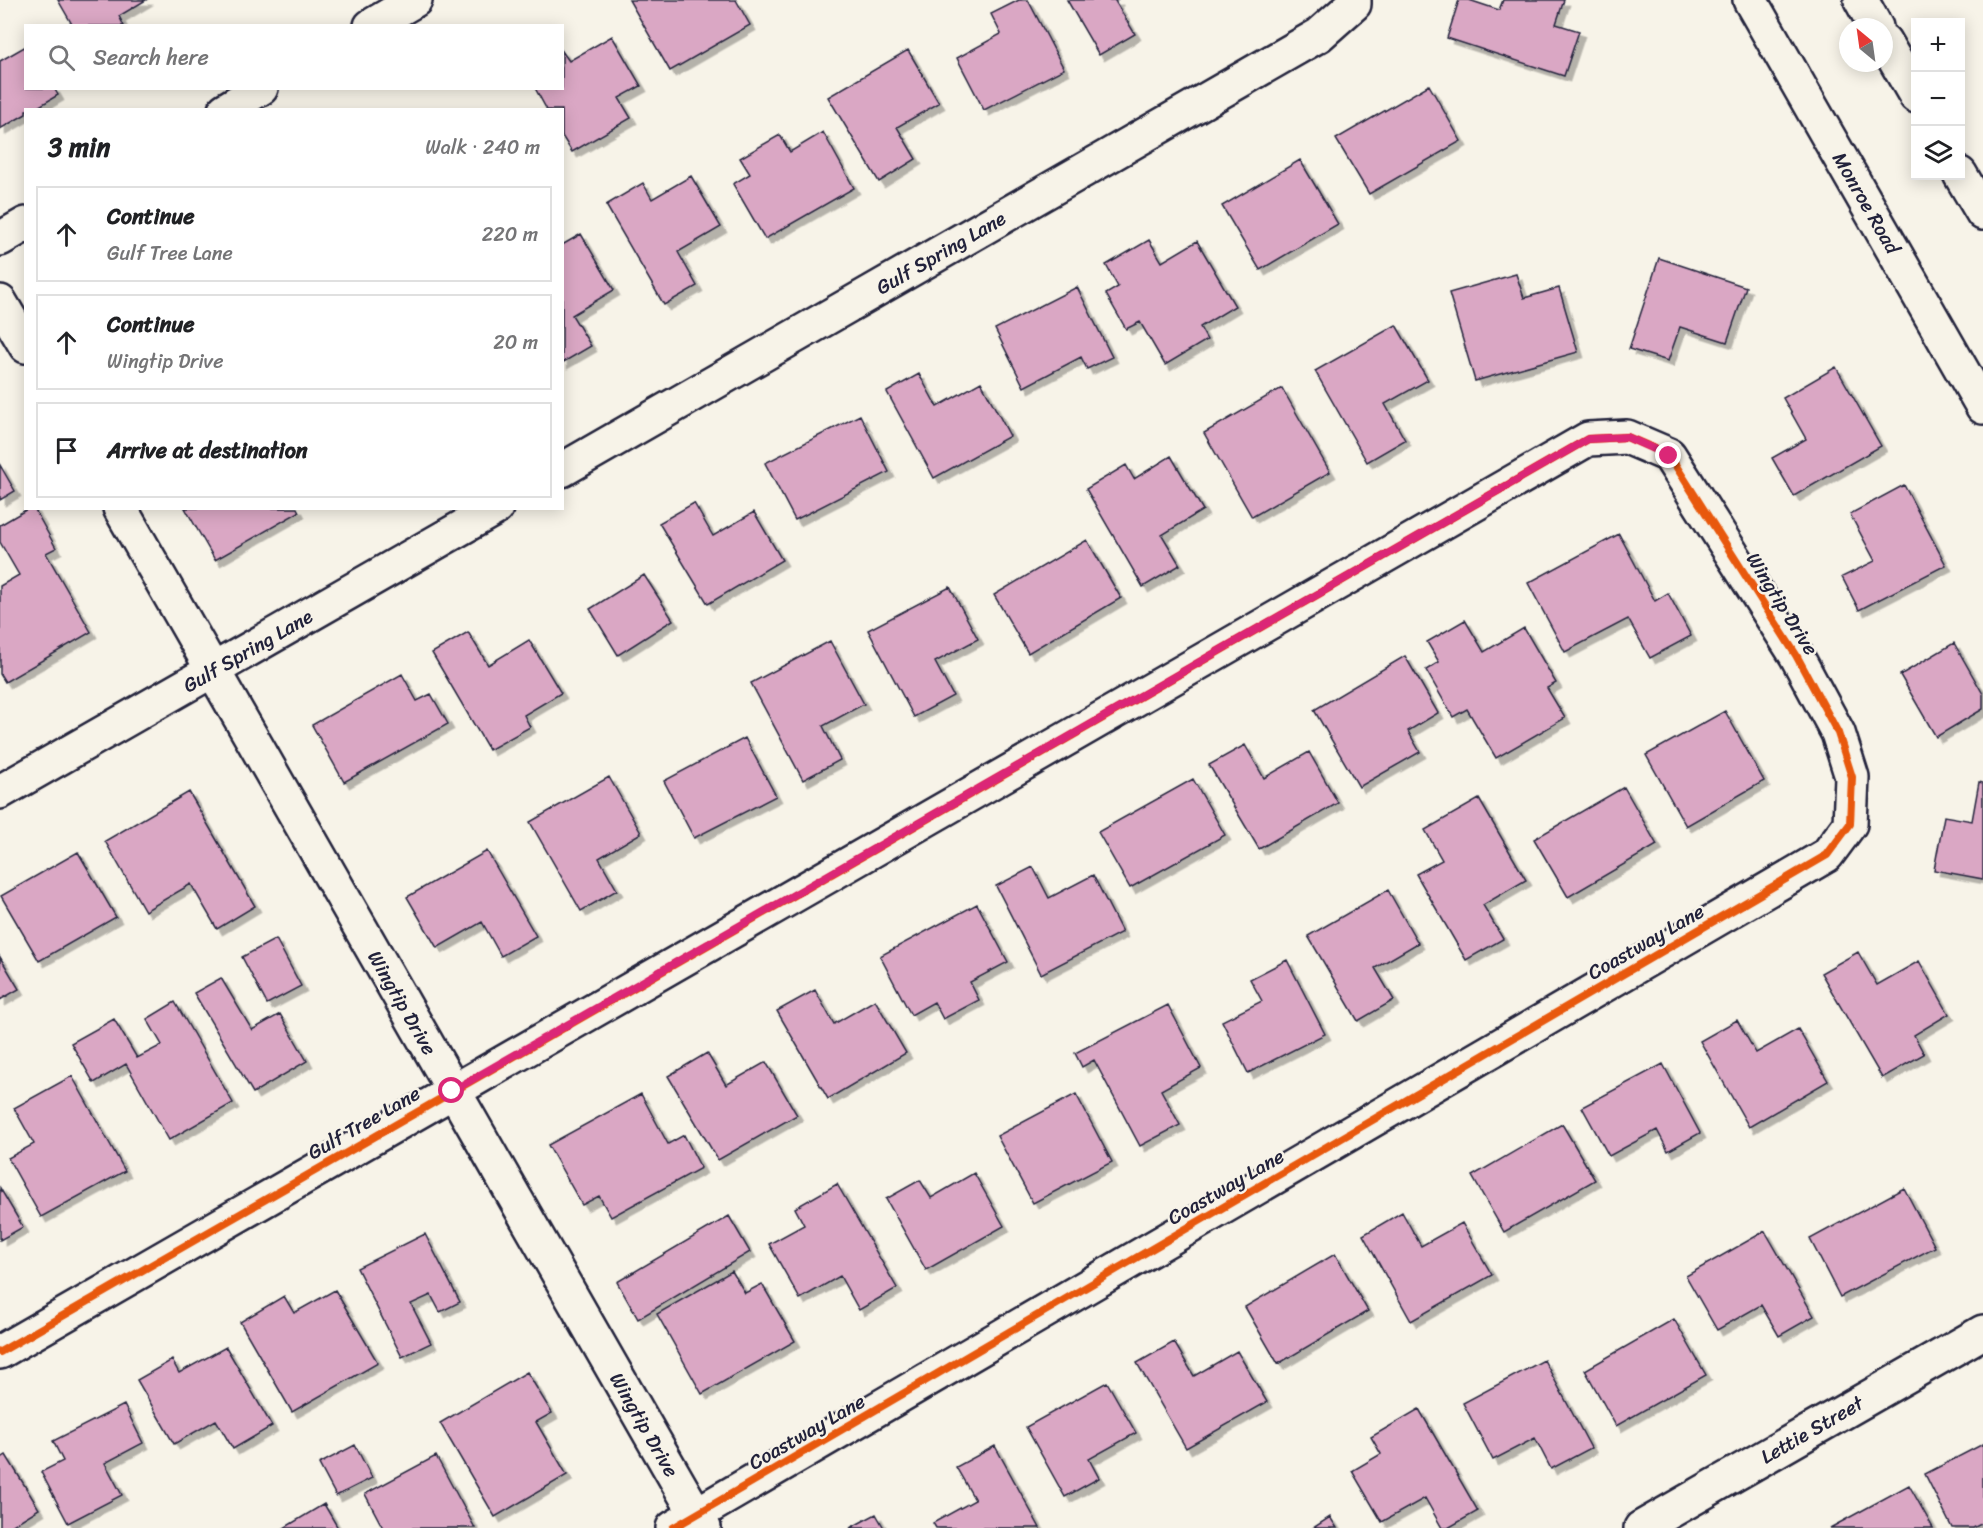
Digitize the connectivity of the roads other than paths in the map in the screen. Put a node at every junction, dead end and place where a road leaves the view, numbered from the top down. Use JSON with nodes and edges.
{"nodes":[{"id":1,"x":415,"y":0,"type":"edge"},
{"id":2,"x":1354,"y":0,"type":"edge"},
{"id":3,"x":1750,"y":0,"type":"edge"},
{"id":4,"x":1861,"y":0,"type":"edge"},
{"id":5,"x":1871,"y":18,"type":"edge"},
{"id":6,"x":374,"y":24,"type":"edge"},
{"id":7,"x":1893,"y":56,"type":"edge"},
{"id":8,"x":1911,"y":87,"type":"edge"},
{"id":9,"x":258,"y":90,"type":"edge"},
{"id":10,"x":228,"y":108,"type":"edge"},
{"id":11,"x":1964,"y":180,"type":"edge"},
{"id":12,"x":1983,"y":213,"type":"edge"},
{"id":13,"x":24,"y":225,"type":"edge"},
{"id":14,"x":0,"y":239,"type":"edge"},
{"id":15,"x":0,"y":302,"type":"edge"},
{"id":16,"x":24,"y":343,"type":"edge"},
{"id":17,"x":1983,"y":407,"type":"edge"},
{"id":18,"x":1557,"y":457,"type":"joint"},
{"id":19,"x":564,"y":469,"type":"edge"},
{"id":20,"x":121,"y":510,"type":"edge"},
{"id":21,"x":493,"y":510,"type":"edge"},
{"id":22,"x":214,"y":671,"type":"junction"},
{"id":23,"x":0,"y":792,"type":"edge"},
{"id":24,"x":1796,"y":873,"type":"joint"},
{"id":25,"x":452,"y":1091,"type":"junction"},
{"id":26,"x":1983,"y":1332,"type":"edge"},
{"id":27,"x":0,"y":1352,"type":"edge"},
{"id":28,"x":691,"y":1524,"type":"edge"},
{"id":29,"x":1641,"y":1528,"type":"edge"}],
"edges":[{"from":1,"to":6,"type":"street"},
{"from":2,"to":19,"type":"street","name":"Gulf Spring Lane"},
{"from":3,"to":17,"type":"street","name":"Monroe Road"},
{"from":4,"to":5,"type":"street"},
{"from":7,"to":8,"type":"street"},
{"from":9,"to":10,"type":"street"},
{"from":11,"to":12,"type":"street"},
{"from":13,"to":14,"type":"street"},
{"from":15,"to":16,"type":"street"},
{"from":18,"to":24,"type":"street","name":"Wingtip Drive"},
{"from":18,"to":25,"type":"street","name":"Gulf Tree Lane"},
{"from":20,"to":22,"type":"street","name":"Wingtip Drive"},
{"from":21,"to":22,"type":"street","name":"Gulf Spring Lane"},
{"from":22,"to":23,"type":"street","name":"Gulf Spring Lane"},
{"from":22,"to":25,"type":"street","name":"Wingtip Drive"},
{"from":24,"to":28,"type":"street","name":"Coastway Lane"},
{"from":25,"to":27,"type":"street","name":"Gulf Tree Lane"},
{"from":25,"to":28,"type":"street","name":"Wingtip Drive"},
{"from":26,"to":29,"type":"street","name":"Lettie Street"}]}
